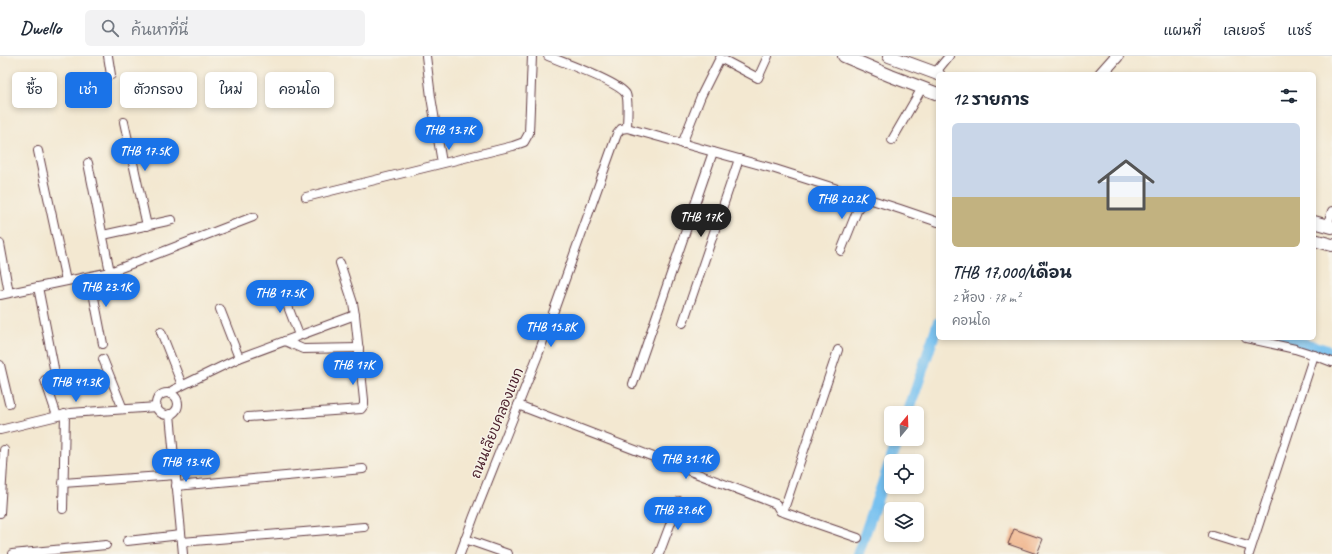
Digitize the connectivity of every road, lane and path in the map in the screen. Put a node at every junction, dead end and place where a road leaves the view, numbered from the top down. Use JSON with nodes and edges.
{"nodes":[{"id":1,"x":108,"y":56,"type":"edge"},
{"id":2,"x":426,"y":56,"type":"edge"},
{"id":3,"x":532,"y":56,"type":"edge"},
{"id":4,"x":548,"y":56,"type":"edge"},
{"id":5,"x":768,"y":56,"type":"edge"},
{"id":6,"x":844,"y":56,"type":"edge"},
{"id":7,"x":889,"y":56,"type":"edge"},
{"id":8,"x":949,"y":56,"type":"edge"},
{"id":9,"x":1117,"y":56,"type":"edge"},
{"id":10,"x":111,"y":72,"type":"edge"},
{"id":11,"x":937,"y":72,"type":"edge"},
{"id":12,"x":1103,"y":72,"type":"edge"},
{"id":13,"x":936,"y":73,"type":"edge"},
{"id":14,"x":922,"y":88,"type":"junction"},
{"id":15,"x":936,"y":93,"type":"edge"},
{"id":16,"x":124,"y":122,"type":"dead end"},
{"id":17,"x":628,"y":128,"type":"junction"},
{"id":18,"x":892,"y":140,"type":"dead end"},
{"id":19,"x":682,"y":144,"type":"junction"},
{"id":20,"x":38,"y":151,"type":"dead end"},
{"id":21,"x":713,"y":152,"type":"junction"},
{"id":22,"x":739,"y":159,"type":"junction"},
{"id":23,"x":88,"y":163,"type":"dead end"},
{"id":24,"x":442,"y":163,"type":"junction"},
{"id":25,"x":306,"y":196,"type":"dead end"},
{"id":26,"x":863,"y":196,"type":"junction"},
{"id":27,"x":1332,"y":211,"type":"edge"},
{"id":28,"x":253,"y":217,"type":"dead end"},
{"id":29,"x":172,"y":220,"type":"dead end"},
{"id":30,"x":936,"y":221,"type":"edge"},
{"id":31,"x":1316,"y":223,"type":"edge"},
{"id":32,"x":146,"y":226,"type":"junction"},
{"id":33,"x":1329,"y":226,"type":"edge"},
{"id":34,"x":103,"y":235,"type":"junction"},
{"id":35,"x":1316,"y":241,"type":"edge"},
{"id":36,"x":0,"y":244,"type":"edge"},
{"id":37,"x":1332,"y":245,"type":"edge"},
{"id":38,"x":841,"y":251,"type":"dead end"},
{"id":39,"x":340,"y":263,"type":"dead end"},
{"id":40,"x":110,"y":272,"type":"junction"},
{"id":41,"x":90,"y":277,"type":"junction"},
{"id":42,"x":66,"y":281,"type":"junction"},
{"id":43,"x":280,"y":286,"type":"dead end"},
{"id":44,"x":38,"y":287,"type":"junction"},
{"id":45,"x":9,"y":292,"type":"junction"},
{"id":46,"x":0,"y":295,"type":"edge"},
{"id":47,"x":220,"y":309,"type":"dead end"},
{"id":48,"x":355,"y":315,"type":"junction"},
{"id":49,"x":683,"y":323,"type":"dead end"},
{"id":50,"x":161,"y":332,"type":"dead end"},
{"id":51,"x":299,"y":335,"type":"junction"},
{"id":52,"x":1254,"y":340,"type":"edge"},
{"id":53,"x":285,"y":341,"type":"junction"},
{"id":54,"x":103,"y":344,"type":"dead end"},
{"id":55,"x":358,"y":348,"type":"junction"},
{"id":56,"x":838,"y":350,"type":"dead end"},
{"id":57,"x":1314,"y":355,"type":"junction"},
{"id":58,"x":239,"y":358,"type":"junction"},
{"id":59,"x":103,"y":359,"type":"dead end"},
{"id":60,"x":1332,"y":362,"type":"edge"},
{"id":61,"x":0,"y":365,"type":"edge"},
{"id":62,"x":54,"y":368,"type":"dead end"},
{"id":63,"x":45,"y":380,"type":"dead end"},
{"id":64,"x":633,"y":384,"type":"dead end"},
{"id":65,"x":182,"y":385,"type":"junction"},
{"id":66,"x":170,"y":394,"type":"junction"},
{"id":67,"x":9,"y":403,"type":"dead end"},
{"id":68,"x":518,"y":405,"type":"junction"},
{"id":69,"x":157,"y":407,"type":"junction"},
{"id":70,"x":123,"y":409,"type":"junction"},
{"id":71,"x":170,"y":414,"type":"junction"},
{"id":72,"x":61,"y":415,"type":"junction"},
{"id":73,"x":248,"y":417,"type":"dead end"},
{"id":74,"x":0,"y":430,"type":"edge"},
{"id":75,"x":4,"y":450,"type":"dead end"},
{"id":76,"x":363,"y":469,"type":"dead end"},
{"id":77,"x":176,"y":475,"type":"junction"},
{"id":78,"x":63,"y":483,"type":"junction"},
{"id":79,"x":176,"y":486,"type":"junction"},
{"id":80,"x":1,"y":490,"type":"edge"},
{"id":81,"x":679,"y":501,"type":"dead end"},
{"id":82,"x":63,"y":509,"type":"dead end"},
{"id":83,"x":783,"y":512,"type":"junction"},
{"id":84,"x":0,"y":513,"type":"edge"},
{"id":85,"x":364,"y":527,"type":"dead end"},
{"id":86,"x":1212,"y":535,"type":"dead end"},
{"id":87,"x":858,"y":538,"type":"dead end"},
{"id":88,"x":181,"y":539,"type":"junction"},
{"id":89,"x":465,"y":539,"type":"junction"},
{"id":90,"x":127,"y":541,"type":"dead end"},
{"id":91,"x":106,"y":544,"type":"dead end"},
{"id":92,"x":1250,"y":551,"type":"edge"},
{"id":93,"x":12,"y":554,"type":"edge"},
{"id":94,"x":183,"y":554,"type":"edge"},
{"id":95,"x":460,"y":554,"type":"edge"},
{"id":96,"x":508,"y":554,"type":"edge"},
{"id":97,"x":658,"y":554,"type":"edge"}],
"edges":[{"from":1,"to":10,"type":"street"},
{"from":2,"to":24,"type":"street"},
{"from":3,"to":24,"type":"street"},
{"from":4,"to":17,"type":"street"},
{"from":5,"to":19,"type":"street"},
{"from":6,"to":14,"type":"main road"},
{"from":7,"to":13,"type":"main road"},
{"from":8,"to":11,"type":"street"},
{"from":9,"to":12,"type":"main road"},
{"from":14,"to":15,"type":"main road"},
{"from":14,"to":18,"type":"street"},
{"from":16,"to":32,"type":"street"},
{"from":17,"to":19,"type":"street"},
{"from":17,"to":68,"type":"street","name":"ถนนเลียบคลองแขก"},
{"from":19,"to":21,"type":"street"},
{"from":20,"to":42,"type":"street"},
{"from":21,"to":22,"type":"street"},
{"from":21,"to":64,"type":"street"},
{"from":22,"to":26,"type":"street"},
{"from":22,"to":49,"type":"street"},
{"from":23,"to":34,"type":"street"},
{"from":24,"to":25,"type":"street"},
{"from":26,"to":30,"type":"street"},
{"from":26,"to":38,"type":"street"},
{"from":27,"to":33,"type":"street"},
{"from":28,"to":40,"type":"street"},
{"from":29,"to":32,"type":"street"},
{"from":31,"to":33,"type":"main road"},
{"from":32,"to":34,"type":"street"},
{"from":34,"to":40,"type":"street"},
{"from":35,"to":37,"type":"main road"},
{"from":36,"to":45,"type":"street"},
{"from":39,"to":48,"type":"street"},
{"from":40,"to":41,"type":"street"},
{"from":41,"to":42,"type":"street"},
{"from":41,"to":54,"type":"street"},
{"from":42,"to":44,"type":"street"},
{"from":43,"to":51,"type":"street"},
{"from":44,"to":45,"type":"street"},
{"from":44,"to":62,"type":"street"},
{"from":45,"to":46,"type":"street"},
{"from":47,"to":58,"type":"street"},
{"from":48,"to":51,"type":"street"},
{"from":48,"to":55,"type":"street"},
{"from":50,"to":65,"type":"street"},
{"from":51,"to":53,"type":"street"},
{"from":52,"to":57,"type":"street"},
{"from":53,"to":55,"type":"street"},
{"from":53,"to":58,"type":"street"},
{"from":55,"to":73,"type":"street"},
{"from":56,"to":83,"type":"street"},
{"from":57,"to":60,"type":"street"},
{"from":57,"to":92,"type":"street"},
{"from":58,"to":65,"type":"street"},
{"from":59,"to":70,"type":"street"},
{"from":61,"to":67,"type":"street"},
{"from":63,"to":72,"type":"street"},
{"from":65,"to":66,"type":"street"},
{"from":66,"to":69,"type":"street"},
{"from":66,"to":71,"type":"street"},
{"from":68,"to":83,"type":"street"},
{"from":68,"to":89,"type":"street","name":"ถนนเลียบคลองแขก"},
{"from":69,"to":70,"type":"street"},
{"from":69,"to":71,"type":"street"},
{"from":70,"to":72,"type":"street"},
{"from":71,"to":77,"type":"street"},
{"from":72,"to":74,"type":"street"},
{"from":72,"to":78,"type":"street"},
{"from":75,"to":80,"type":"street"},
{"from":76,"to":79,"type":"street"},
{"from":77,"to":78,"type":"street"},
{"from":77,"to":79,"type":"street"},
{"from":78,"to":82,"type":"street"},
{"from":79,"to":88,"type":"street"},
{"from":80,"to":84,"type":"street"},
{"from":81,"to":97,"type":"street"},
{"from":83,"to":87,"type":"street"},
{"from":85,"to":88,"type":"street"},
{"from":86,"to":92,"type":"street"},
{"from":88,"to":90,"type":"street"},
{"from":88,"to":94,"type":"street"},
{"from":89,"to":95,"type":"street","name":"ถนนเลียบคลองแขก"},
{"from":89,"to":96,"type":"street"},
{"from":91,"to":93,"type":"street"}]}
